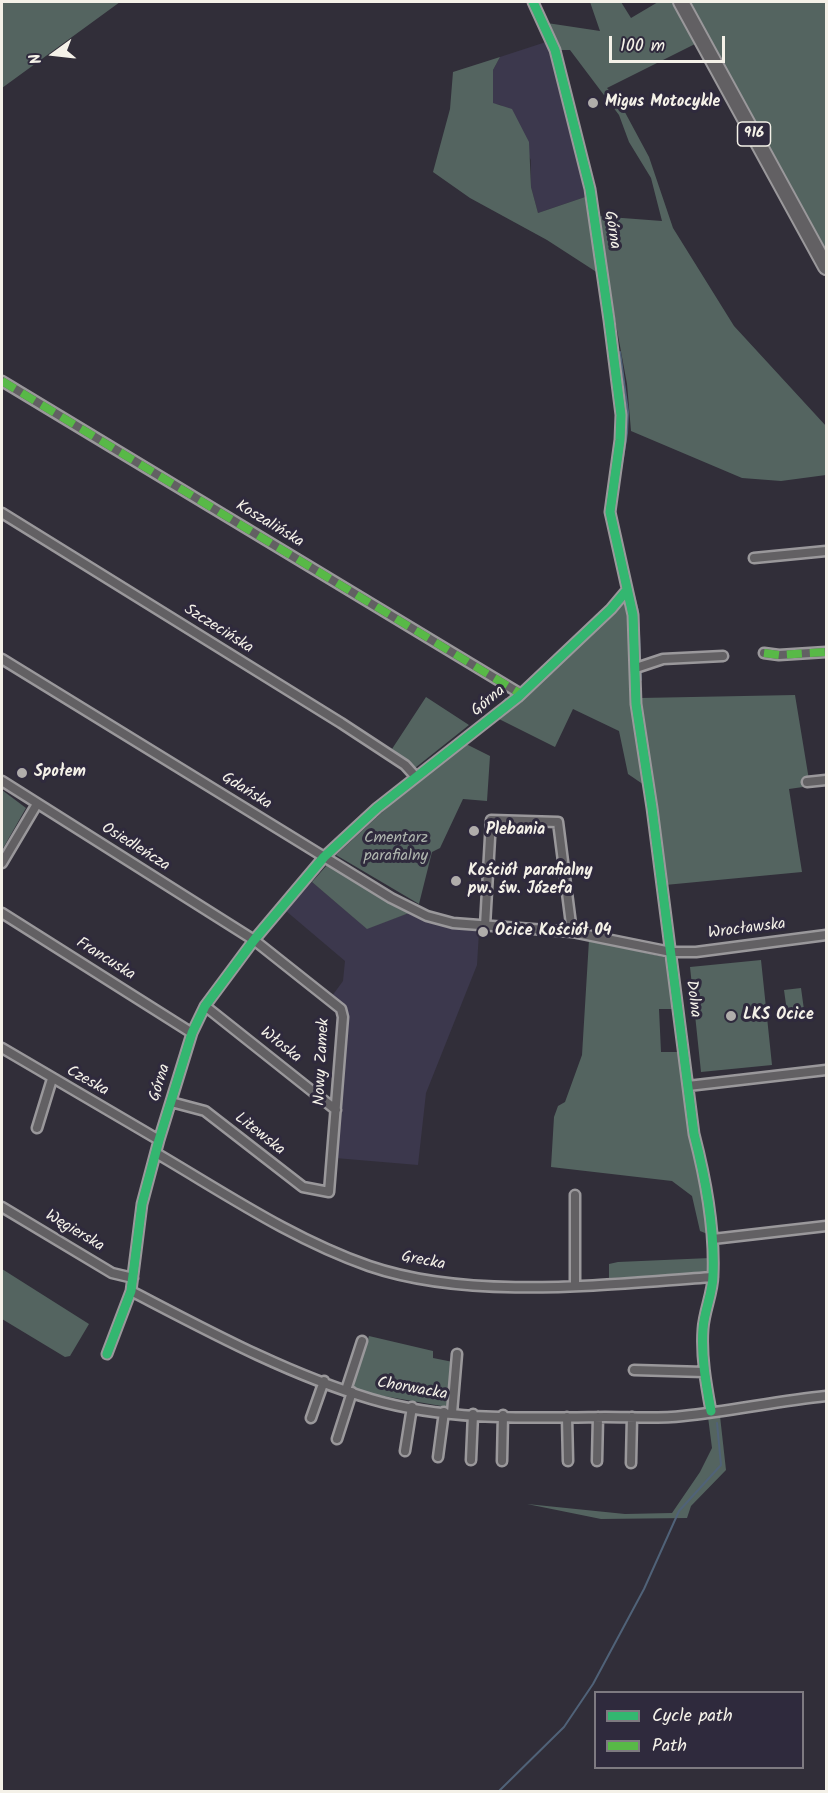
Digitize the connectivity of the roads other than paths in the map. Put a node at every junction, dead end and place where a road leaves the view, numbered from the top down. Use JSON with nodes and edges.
{"nodes":[{"id":1,"x":533,"y":2,"type":"edge"},
{"id":2,"x":681,"y":2,"type":"edge"},
{"id":3,"x":826,"y":267,"type":"edge"},
{"id":4,"x":2,"y":381,"type":"edge"},
{"id":5,"x":2,"y":513,"type":"edge"},
{"id":6,"x":826,"y":551,"type":"edge"},
{"id":7,"x":754,"y":558,"type":"dead end"},
{"id":8,"x":627,"y":590,"type":"junction"},
{"id":9,"x":826,"y":652,"type":"edge"},
{"id":10,"x":764,"y":653,"type":"dead end"},
{"id":11,"x":723,"y":656,"type":"dead end"},
{"id":12,"x":2,"y":659,"type":"edge"},
{"id":13,"x":640,"y":667,"type":"junction"},
{"id":14,"x":521,"y":694,"type":"junction"},
{"id":15,"x":416,"y":777,"type":"junction"},
{"id":16,"x":826,"y":780,"type":"edge"},
{"id":17,"x":2,"y":781,"type":"edge"},
{"id":18,"x":807,"y":782,"type":"dead end"},
{"id":19,"x":38,"y":804,"type":"junction"},
{"id":20,"x":324,"y":857,"type":"junction"},
{"id":21,"x":2,"y":863,"type":"edge"},
{"id":22,"x":2,"y":914,"type":"edge"},
{"id":23,"x":485,"y":926,"type":"junction"},
{"id":24,"x":572,"y":932,"type":"junction"},
{"id":25,"x":826,"y":935,"type":"edge"},
{"id":26,"x":254,"y":940,"type":"junction"},
{"id":27,"x":671,"y":952,"type":"junction"},
{"id":28,"x":205,"y":1006,"type":"junction"},
{"id":29,"x":192,"y":1033,"type":"junction"},
{"id":30,"x":2,"y":1048,"type":"edge"},
{"id":31,"x":826,"y":1070,"type":"edge"},
{"id":32,"x":52,"y":1079,"type":"junction"},
{"id":33,"x":688,"y":1086,"type":"junction"},
{"id":34,"x":171,"y":1102,"type":"junction"},
{"id":35,"x":336,"y":1110,"type":"junction"},
{"id":36,"x":37,"y":1128,"type":"dead end"},
{"id":37,"x":159,"y":1140,"type":"junction"},
{"id":38,"x":156,"y":1153,"type":"junction"},
{"id":39,"x":329,"y":1192,"type":"joint"},
{"id":40,"x":575,"y":1195,"type":"dead end"},
{"id":41,"x":2,"y":1207,"type":"edge"},
{"id":42,"x":826,"y":1226,"type":"edge"},
{"id":43,"x":713,"y":1239,"type":"junction"},
{"id":44,"x":713,"y":1277,"type":"junction"},
{"id":45,"x":133,"y":1278,"type":"junction"},
{"id":46,"x":575,"y":1285,"type":"junction"},
{"id":47,"x":131,"y":1291,"type":"junction"},
{"id":48,"x":362,"y":1341,"type":"dead end"},
{"id":49,"x":107,"y":1354,"type":"dead end"},
{"id":50,"x":457,"y":1354,"type":"dead end"},
{"id":51,"x":634,"y":1370,"type":"dead end"},
{"id":52,"x":704,"y":1371,"type":"junction"},
{"id":53,"x":324,"y":1381,"type":"junction"},
{"id":54,"x":349,"y":1391,"type":"junction"},
{"id":55,"x":826,"y":1396,"type":"edge"},
{"id":56,"x":412,"y":1407,"type":"junction"},
{"id":57,"x":711,"y":1411,"type":"junction"},
{"id":58,"x":448,"y":1412,"type":"junction"},
{"id":59,"x":473,"y":1414,"type":"junction"},
{"id":60,"x":503,"y":1415,"type":"junction"},
{"id":61,"x":567,"y":1417,"type":"junction"},
{"id":62,"x":598,"y":1417,"type":"junction"},
{"id":63,"x":632,"y":1417,"type":"junction"},
{"id":64,"x":311,"y":1418,"type":"dead end"},
{"id":65,"x":337,"y":1439,"type":"dead end"},
{"id":66,"x":405,"y":1451,"type":"dead end"},
{"id":67,"x":438,"y":1457,"type":"dead end"},
{"id":68,"x":471,"y":1460,"type":"dead end"},
{"id":69,"x":502,"y":1461,"type":"dead end"},
{"id":70,"x":568,"y":1461,"type":"dead end"},
{"id":71,"x":597,"y":1461,"type":"dead end"},
{"id":72,"x":632,"y":1463,"type":"dead end"}],
"edges":[{"from":1,"to":8,"type":"street","name":"Górna"},
{"from":2,"to":3,"type":"main road","number":"916"},
{"from":4,"to":14,"type":"street","name":"Koszalińska"},
{"from":5,"to":15,"type":"street","name":"Szczecińska"},
{"from":6,"to":7,"type":"street"},
{"from":8,"to":13,"type":"street","name":"Dolna"},
{"from":8,"to":14,"type":"street","name":"Górna"},
{"from":9,"to":10,"type":"street"},
{"from":11,"to":13,"type":"street"},
{"from":12,"to":20,"type":"street","name":"Gdańska"},
{"from":13,"to":27,"type":"street","name":"Dolna"},
{"from":14,"to":15,"type":"street","name":"Górna"},
{"from":15,"to":20,"type":"street","name":"Górna"},
{"from":16,"to":18,"type":"street"},
{"from":17,"to":19,"type":"street","name":"Osiedleńcza"},
{"from":19,"to":21,"type":"street"},
{"from":19,"to":26,"type":"street","name":"Osiedleńcza"},
{"from":20,"to":23,"type":"street","name":"Gdańska"},
{"from":20,"to":26,"type":"street","name":"Górna"},
{"from":22,"to":29,"type":"street","name":"Francuska"},
{"from":23,"to":24,"type":"street","name":"Gdańska"},
{"from":23,"to":24,"type":"street"},
{"from":24,"to":27,"type":"street","name":"Gdańska"},
{"from":25,"to":27,"type":"street","name":"Wrocławska"},
{"from":26,"to":28,"type":"street","name":"Górna"},
{"from":26,"to":35,"type":"street","name":"Nowy Zamek"},
{"from":27,"to":33,"type":"street","name":"Dolna"},
{"from":28,"to":29,"type":"street","name":"Górna"},
{"from":28,"to":35,"type":"street","name":"Włoska"},
{"from":29,"to":34,"type":"street","name":"Górna"},
{"from":30,"to":32,"type":"street","name":"Czeska"},
{"from":31,"to":33,"type":"street"},
{"from":32,"to":36,"type":"street"},
{"from":32,"to":37,"type":"street","name":"Czeska"},
{"from":33,"to":43,"type":"street","name":"Dolna"},
{"from":34,"to":37,"type":"street","name":"Górna"},
{"from":34,"to":39,"type":"street","name":"Litewska"},
{"from":35,"to":39,"type":"street","name":"Nowy Zamek"},
{"from":37,"to":38,"type":"street","name":"Górna"},
{"from":38,"to":45,"type":"street","name":"Górna"},
{"from":38,"to":46,"type":"street","name":"Grecka"},
{"from":40,"to":46,"type":"street"},
{"from":41,"to":45,"type":"street","name":"Węgierska"},
{"from":42,"to":43,"type":"street"},
{"from":43,"to":44,"type":"street","name":"Dolna"},
{"from":44,"to":46,"type":"street","name":"Grecka"},
{"from":44,"to":52,"type":"street","name":"Dolna"},
{"from":45,"to":47,"type":"street","name":"Górna"},
{"from":47,"to":49,"type":"street","name":"Górna"},
{"from":47,"to":53,"type":"street","name":"Chorwacka"},
{"from":48,"to":54,"type":"street"},
{"from":50,"to":58,"type":"street"},
{"from":51,"to":52,"type":"street"},
{"from":52,"to":57,"type":"street","name":"Dolna"},
{"from":53,"to":54,"type":"street","name":"Chorwacka"},
{"from":53,"to":64,"type":"street"},
{"from":54,"to":56,"type":"street","name":"Chorwacka"},
{"from":54,"to":65,"type":"street"},
{"from":55,"to":57,"type":"street","name":"Chorwacka"},
{"from":56,"to":58,"type":"street","name":"Chorwacka"},
{"from":56,"to":66,"type":"street"},
{"from":57,"to":63,"type":"street","name":"Chorwacka"},
{"from":58,"to":59,"type":"street","name":"Chorwacka"},
{"from":58,"to":67,"type":"street"},
{"from":59,"to":60,"type":"street","name":"Chorwacka"},
{"from":59,"to":68,"type":"street"},
{"from":60,"to":61,"type":"street","name":"Chorwacka"},
{"from":60,"to":69,"type":"street"},
{"from":61,"to":62,"type":"street","name":"Chorwacka"},
{"from":61,"to":70,"type":"street"},
{"from":62,"to":63,"type":"street","name":"Chorwacka"},
{"from":62,"to":71,"type":"street"},
{"from":63,"to":72,"type":"street"}]}
